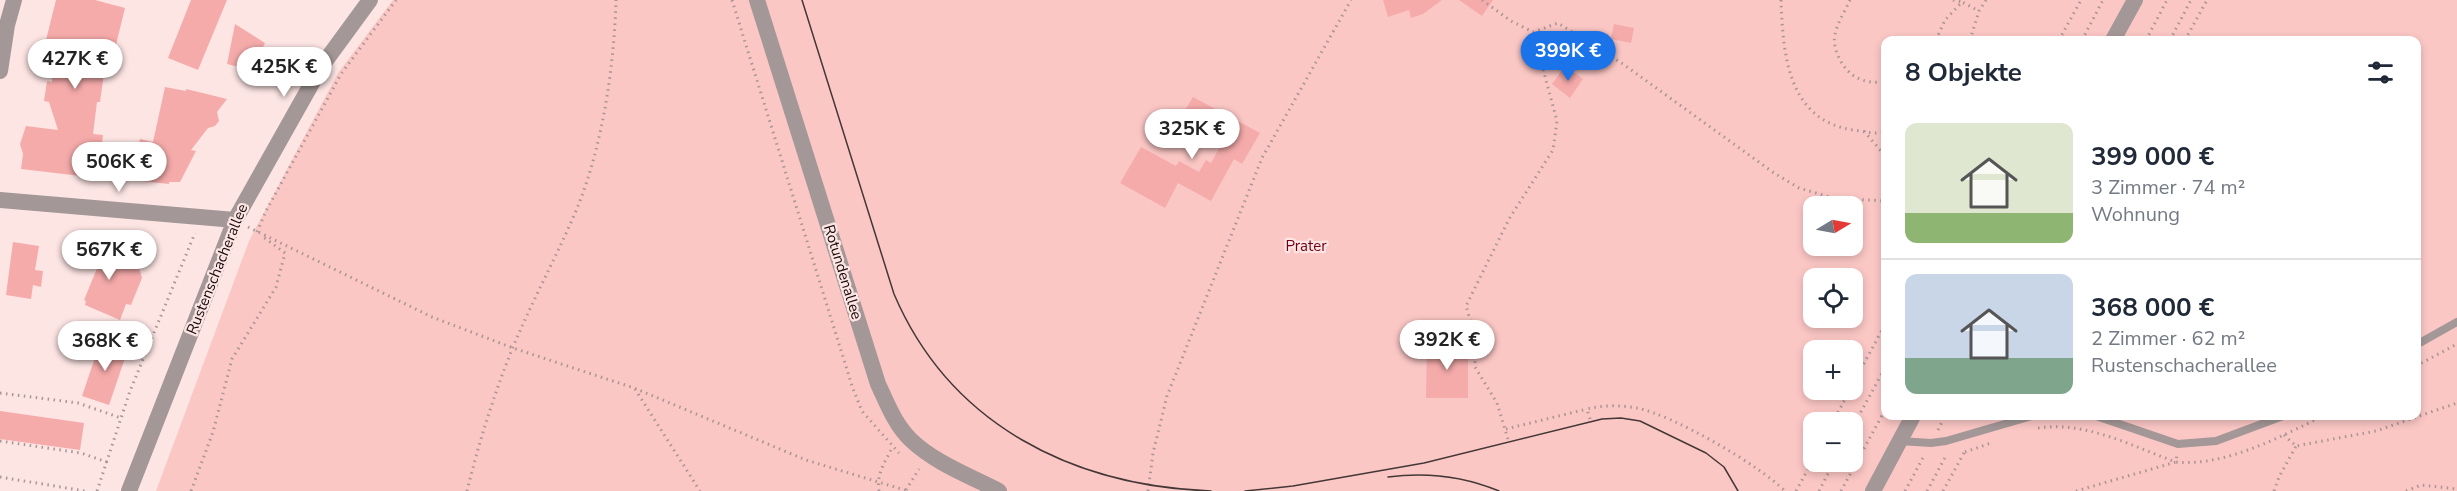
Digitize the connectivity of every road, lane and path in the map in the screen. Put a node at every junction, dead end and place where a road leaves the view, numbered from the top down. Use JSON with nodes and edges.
{"nodes":[{"id":1,"x":14,"y":0,"type":"edge"},
{"id":2,"x":370,"y":0,"type":"edge"},
{"id":3,"x":396,"y":0,"type":"edge"},
{"id":4,"x":616,"y":0,"type":"edge"},
{"id":5,"x":757,"y":0,"type":"edge"},
{"id":6,"x":1351,"y":0,"type":"edge"},
{"id":7,"x":1482,"y":0,"type":"edge"},
{"id":8,"x":1781,"y":0,"type":"edge"},
{"id":9,"x":1850,"y":0,"type":"edge"},
{"id":10,"x":1953,"y":0,"type":"edge"},
{"id":11,"x":1986,"y":0,"type":"edge"},
{"id":12,"x":2081,"y":0,"type":"edge"},
{"id":13,"x":2103,"y":0,"type":"edge"},
{"id":14,"x":2135,"y":0,"type":"edge"},
{"id":15,"x":2168,"y":0,"type":"edge"},
{"id":16,"x":2192,"y":0,"type":"edge"},
{"id":17,"x":2206,"y":0,"type":"edge"},
{"id":18,"x":1963,"y":1,"type":"edge"},
{"id":19,"x":1979,"y":10,"type":"junction"},
{"id":20,"x":1533,"y":32,"type":"junction"},
{"id":21,"x":1938,"y":36,"type":"edge"},
{"id":22,"x":1971,"y":36,"type":"edge"},
{"id":23,"x":2061,"y":36,"type":"edge"},
{"id":24,"x":2084,"y":36,"type":"edge"},
{"id":25,"x":2115,"y":36,"type":"edge"},
{"id":26,"x":2148,"y":36,"type":"edge"},
{"id":27,"x":2172,"y":36,"type":"edge"},
{"id":28,"x":2187,"y":36,"type":"edge"},
{"id":29,"x":0,"y":71,"type":"edge"},
{"id":30,"x":1881,"y":82,"type":"edge"},
{"id":31,"x":1864,"y":131,"type":"junction"},
{"id":32,"x":1881,"y":133,"type":"edge"},
{"id":33,"x":1881,"y":151,"type":"edge"},
{"id":34,"x":0,"y":200,"type":"edge"},
{"id":35,"x":1881,"y":201,"type":"edge"},
{"id":36,"x":201,"y":218,"type":"junction"},
{"id":37,"x":235,"y":220,"type":"junction"},
{"id":38,"x":256,"y":231,"type":"junction"},
{"id":39,"x":2457,"y":322,"type":"edge"},
{"id":40,"x":1881,"y":332,"type":"edge"},
{"id":41,"x":2421,"y":342,"type":"edge"},
{"id":42,"x":2457,"y":344,"type":"edge"},
{"id":43,"x":513,"y":348,"type":"junction"},
{"id":44,"x":2421,"y":363,"type":"edge"},
{"id":45,"x":1863,"y":365,"type":"edge"},
{"id":46,"x":1881,"y":375,"type":"edge"},
{"id":47,"x":634,"y":388,"type":"junction"},
{"id":48,"x":0,"y":393,"type":"edge"},
{"id":49,"x":2457,"y":403,"type":"edge"},
{"id":50,"x":1587,"y":409,"type":"junction"},
{"id":51,"x":1861,"y":412,"type":"edge"},
{"id":52,"x":2421,"y":415,"type":"edge"},
{"id":53,"x":1881,"y":417,"type":"edge"},
{"id":54,"x":121,"y":418,"type":"junction"},
{"id":55,"x":1590,"y":419,"type":"dead end"},
{"id":56,"x":1911,"y":420,"type":"edge"},
{"id":57,"x":2019,"y":420,"type":"edge"},
{"id":58,"x":2108,"y":420,"type":"edge"},
{"id":59,"x":2271,"y":420,"type":"joint"},
{"id":60,"x":2408,"y":420,"type":"edge"},
{"id":61,"x":1506,"y":429,"type":"junction"},
{"id":62,"x":1974,"y":434,"type":"junction"},
{"id":63,"x":1508,"y":439,"type":"dead end"},
{"id":64,"x":0,"y":441,"type":"edge"},
{"id":65,"x":1899,"y":441,"type":"junction"},
{"id":66,"x":2296,"y":446,"type":"junction"},
{"id":67,"x":892,"y":448,"type":"dead end"},
{"id":68,"x":106,"y":462,"type":"junction"},
{"id":69,"x":2176,"y":462,"type":"dead end"},
{"id":70,"x":919,"y":469,"type":"dead end"},
{"id":71,"x":1806,"y":472,"type":"edge"},
{"id":72,"x":1829,"y":472,"type":"edge"},
{"id":73,"x":0,"y":477,"type":"edge"},
{"id":74,"x":877,"y":483,"type":"junction"},
{"id":75,"x":2457,"y":489,"type":"edge"},
{"id":76,"x":85,"y":491,"type":"edge"},
{"id":77,"x":97,"y":491,"type":"edge"},
{"id":78,"x":129,"y":491,"type":"edge"},
{"id":79,"x":191,"y":491,"type":"edge"},
{"id":80,"x":467,"y":491,"type":"edge"},
{"id":81,"x":700,"y":491,"type":"edge"},
{"id":82,"x":879,"y":491,"type":"edge"},
{"id":83,"x":907,"y":491,"type":"edge"},
{"id":84,"x":999,"y":491,"type":"edge"},
{"id":85,"x":1148,"y":491,"type":"edge"},
{"id":86,"x":1785,"y":491,"type":"edge"},
{"id":87,"x":1796,"y":491,"type":"edge"},
{"id":88,"x":1819,"y":491,"type":"edge"},
{"id":89,"x":1841,"y":491,"type":"edge"},
{"id":90,"x":1873,"y":491,"type":"edge"},
{"id":91,"x":1943,"y":491,"type":"edge"},
{"id":92,"x":2076,"y":491,"type":"edge"},
{"id":93,"x":2274,"y":491,"type":"edge"},
{"id":94,"x":2406,"y":491,"type":"edge"}],
"edges":[{"from":1,"to":29,"type":"street"},
{"from":2,"to":37,"type":"street","name":"Rustenschacherallee"},
{"from":3,"to":38,"type":"path"},
{"from":4,"to":43,"type":"path"},
{"from":5,"to":84,"type":"street","name":"Rotundenallee"},
{"from":6,"to":85,"type":"path"},
{"from":7,"to":20,"type":"path"},
{"from":8,"to":31,"type":"path"},
{"from":9,"to":30,"type":"path"},
{"from":10,"to":18,"type":"path"},
{"from":11,"to":19,"type":"path"},
{"from":12,"to":23,"type":"path"},
{"from":13,"to":24,"type":"path"},
{"from":14,"to":25,"type":"street"},
{"from":15,"to":26,"type":"path"},
{"from":16,"to":27,"type":"path"},
{"from":17,"to":28,"type":"path"},
{"from":18,"to":19,"type":"path"},
{"from":18,"to":21,"type":"path"},
{"from":19,"to":22,"type":"path"},
{"from":20,"to":35,"type":"path"},
{"from":20,"to":61,"type":"path"},
{"from":31,"to":32,"type":"path"},
{"from":31,"to":33,"type":"path"},
{"from":34,"to":36,"type":"street"},
{"from":36,"to":37,"type":"street"},
{"from":36,"to":54,"type":"path"},
{"from":37,"to":78,"type":"street","name":"Rustenschacherallee"},
{"from":38,"to":43,"type":"path"},
{"from":38,"to":79,"type":"path"},
{"from":39,"to":41,"type":"lane"},
{"from":40,"to":45,"type":"path"},
{"from":42,"to":44,"type":"path"},
{"from":43,"to":47,"type":"path"},
{"from":43,"to":80,"type":"path"},
{"from":46,"to":51,"type":"path"},
{"from":47,"to":74,"type":"path"},
{"from":47,"to":81,"type":"path"},
{"from":48,"to":54,"type":"path"},
{"from":49,"to":52,"type":"path"},
{"from":50,"to":55,"type":"path"},
{"from":50,"to":61,"type":"path"},
{"from":50,"to":86,"type":"path"},
{"from":53,"to":89,"type":"path"},
{"from":54,"to":68,"type":"path"},
{"from":56,"to":65,"type":"street"},
{"from":57,"to":62,"type":"lane"},
{"from":58,"to":59,"type":"lane"},
{"from":59,"to":66,"type":"path"},
{"from":60,"to":66,"type":"path"},
{"from":61,"to":63,"type":"path"},
{"from":62,"to":65,"type":"lane"},
{"from":62,"to":91,"type":"path"},
{"from":64,"to":68,"type":"path"},
{"from":65,"to":90,"type":"street"},
{"from":66,"to":93,"type":"path"},
{"from":67,"to":74,"type":"path"},
{"from":68,"to":77,"type":"path"},
{"from":69,"to":92,"type":"path"},
{"from":70,"to":83,"type":"path"},
{"from":71,"to":87,"type":"path"},
{"from":72,"to":88,"type":"path"},
{"from":73,"to":76,"type":"path"},
{"from":74,"to":82,"type":"path"},
{"from":74,"to":83,"type":"path"},
{"from":75,"to":94,"type":"path"}]}
